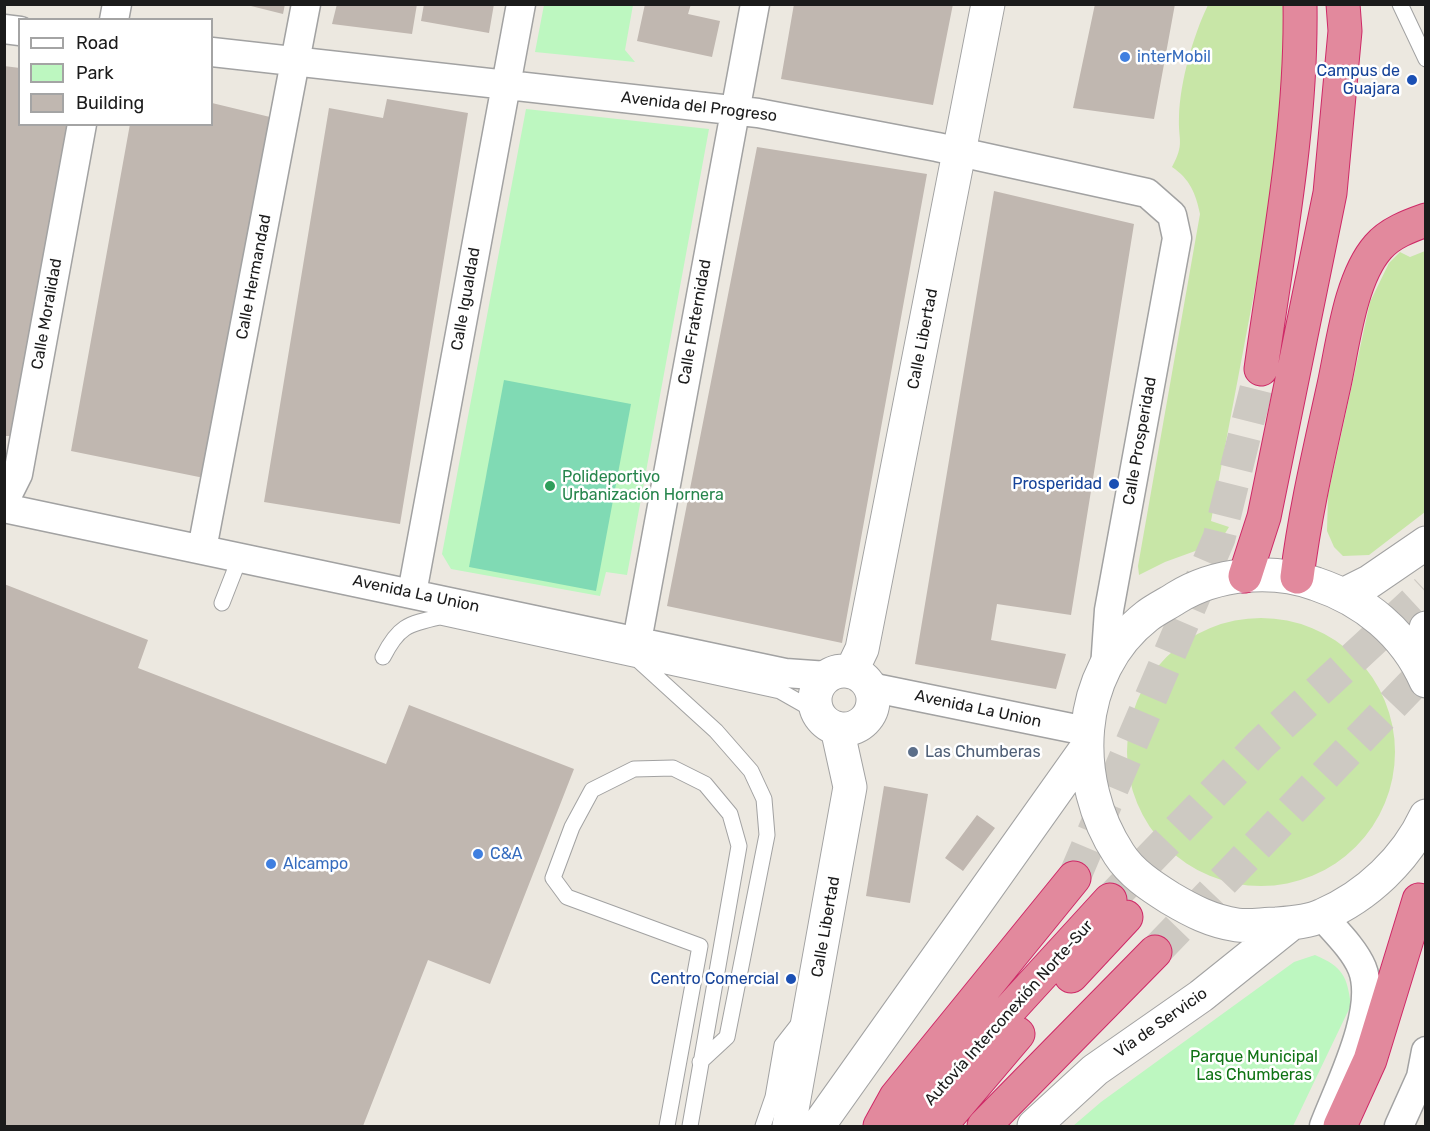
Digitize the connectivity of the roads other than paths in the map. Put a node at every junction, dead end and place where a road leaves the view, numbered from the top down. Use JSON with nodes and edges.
{"nodes":[{"id":1,"x":306,"y":4,"type":"edge"},
{"id":2,"x":521,"y":4,"type":"edge"},
{"id":3,"x":754,"y":4,"type":"edge"},
{"id":4,"x":988,"y":4,"type":"edge"},
{"id":5,"x":1300,"y":4,"type":"edge"},
{"id":6,"x":1343,"y":4,"type":"edge"},
{"id":7,"x":1400,"y":4,"type":"edge"},
{"id":8,"x":213,"y":52,"type":"edge"},
{"id":9,"x":1425,"y":59,"type":"edge"},
{"id":10,"x":294,"y":62,"type":"junction"},
{"id":11,"x":506,"y":85,"type":"junction"},
{"id":12,"x":735,"y":110,"type":"junction"},
{"id":13,"x":82,"y":126,"type":"edge"},
{"id":14,"x":961,"y":152,"type":"junction"},
{"id":15,"x":1172,"y":215,"type":"joint"},
{"id":16,"x":1425,"y":220,"type":"edge"},
{"id":17,"x":1261,"y":369,"type":"tunnel mouth"},
{"id":18,"x":4,"y":502,"type":"edge"},
{"id":19,"x":4,"y":508,"type":"edge"},
{"id":20,"x":1425,"y":543,"type":"edge"},
{"id":21,"x":202,"y":549,"type":"junction"},
{"id":22,"x":240,"y":557,"type":"junction"},
{"id":23,"x":1245,"y":576,"type":"junction"},
{"id":24,"x":1297,"y":577,"type":"junction"},
{"id":25,"x":412,"y":593,"type":"junction"},
{"id":26,"x":1345,"y":594,"type":"junction"},
{"id":27,"x":222,"y":603,"type":"dead end"},
{"id":28,"x":411,"y":623,"type":"junction"},
{"id":29,"x":1425,"y":628,"type":"edge"},
{"id":30,"x":638,"y":650,"type":"junction"},
{"id":31,"x":382,"y":657,"type":"dead end"},
{"id":32,"x":1105,"y":668,"type":"junction"},
{"id":33,"x":1422,"y":671,"type":"edge"},
{"id":34,"x":850,"y":678,"type":"junction"},
{"id":35,"x":827,"y":720,"type":"junction"},
{"id":36,"x":1085,"y":740,"type":"junction"},
{"id":37,"x":1425,"y":816,"type":"edge"},
{"id":38,"x":1074,"y":878,"type":"tunnel mouth"},
{"id":39,"x":1419,"y":900,"type":"dead end"},
{"id":40,"x":1307,"y":919,"type":"junction"},
{"id":41,"x":1155,"y":952,"type":"tunnel mouth"},
{"id":42,"x":812,"y":1005,"type":"junction"},
{"id":43,"x":1425,"y":1051,"type":"edge"},
{"id":44,"x":700,"y":1062,"type":"junction"},
{"id":45,"x":668,"y":1126,"type":"edge"},
{"id":46,"x":690,"y":1126,"type":"edge"},
{"id":47,"x":763,"y":1126,"type":"edge"},
{"id":48,"x":789,"y":1126,"type":"edge"},
{"id":49,"x":818,"y":1126,"type":"edge"},
{"id":50,"x":880,"y":1126,"type":"edge"},
{"id":51,"x":910,"y":1126,"type":"edge"},
{"id":52,"x":940,"y":1126,"type":"edge"},
{"id":53,"x":984,"y":1126,"type":"edge"},
{"id":54,"x":1034,"y":1126,"type":"edge"},
{"id":55,"x":1324,"y":1126,"type":"edge"},
{"id":56,"x":1340,"y":1126,"type":"edge"},
{"id":57,"x":1400,"y":1126,"type":"edge"}],
"edges":[{"from":1,"to":10,"type":"street","name":"Calle Hermandad"},
{"from":2,"to":11,"type":"street","name":"Calle Igualdad"},
{"from":3,"to":12,"type":"street","name":"Calle Fraternidad"},
{"from":4,"to":14,"type":"street","name":"Calle Libertad"},
{"from":5,"to":17,"type":"highway"},
{"from":6,"to":23,"type":"highway"},
{"from":7,"to":9,"type":"lane"},
{"from":8,"to":10,"type":"street","name":"Avenida del Progreso"},
{"from":10,"to":11,"type":"street","name":"Avenida del Progreso"},
{"from":10,"to":21,"type":"street","name":"Calle Hermandad"},
{"from":11,"to":12,"type":"street","name":"Avenida del Progreso"},
{"from":11,"to":25,"type":"street","name":"Calle Igualdad"},
{"from":12,"to":14,"type":"street","name":"Avenida del Progreso"},
{"from":12,"to":30,"type":"street","name":"Calle Fraternidad"},
{"from":13,"to":18,"type":"street","name":"Calle Moralidad"},
{"from":14,"to":15,"type":"street","name":"Avenida del Progreso"},
{"from":14,"to":34,"type":"street","name":"Calle Libertad"},
{"from":15,"to":32,"type":"street","name":"Calle Prosperidad"},
{"from":16,"to":24,"type":"highway"},
{"from":19,"to":21,"type":"street","name":"Avenida La Union"},
{"from":20,"to":26,"type":"street"},
{"from":21,"to":22,"type":"street","name":"Avenida La Union"},
{"from":22,"to":25,"type":"street","name":"Avenida La Union"},
{"from":22,"to":27,"type":"lane"},
{"from":23,"to":24,"type":"street"},
{"from":23,"to":32,"type":"street"},
{"from":24,"to":26,"type":"street"},
{"from":25,"to":28,"type":"lane"},
{"from":25,"to":30,"type":"street","name":"Avenida La Union"},
{"from":26,"to":33,"type":"street"},
{"from":28,"to":30,"type":"lane"},
{"from":28,"to":31,"type":"lane"},
{"from":29,"to":33,"type":"street"},
{"from":30,"to":34,"type":"street","name":"Avenida La Union"},
{"from":30,"to":35,"type":"lane"},
{"from":30,"to":44,"type":"lane"},
{"from":32,"to":36,"type":"street"},
{"from":34,"to":35,"type":"street"},
{"from":34,"to":35,"type":"street"},
{"from":34,"to":36,"type":"street","name":"Avenida La Union"},
{"from":35,"to":42,"type":"street","name":"Calle Libertad"},
{"from":36,"to":40,"type":"street"},
{"from":36,"to":49,"type":"street"},
{"from":37,"to":40,"type":"street","name":"Vía de Servicio"},
{"from":38,"to":50,"type":"highway"},
{"from":39,"to":56,"type":"highway"},
{"from":40,"to":54,"type":"street","name":"Vía de Servicio"},
{"from":40,"to":55,"type":"street"},
{"from":41,"to":53,"type":"highway"},
{"from":42,"to":47,"type":"lane"},
{"from":42,"to":48,"type":"street","name":"Calle Libertad"},
{"from":43,"to":57,"type":"street"},
{"from":44,"to":45,"type":"lane"},
{"from":44,"to":46,"type":"lane"},
{"from":51,"to":52,"type":"highway","name":"Autovía Interconexión Norte-Sur"}]}
